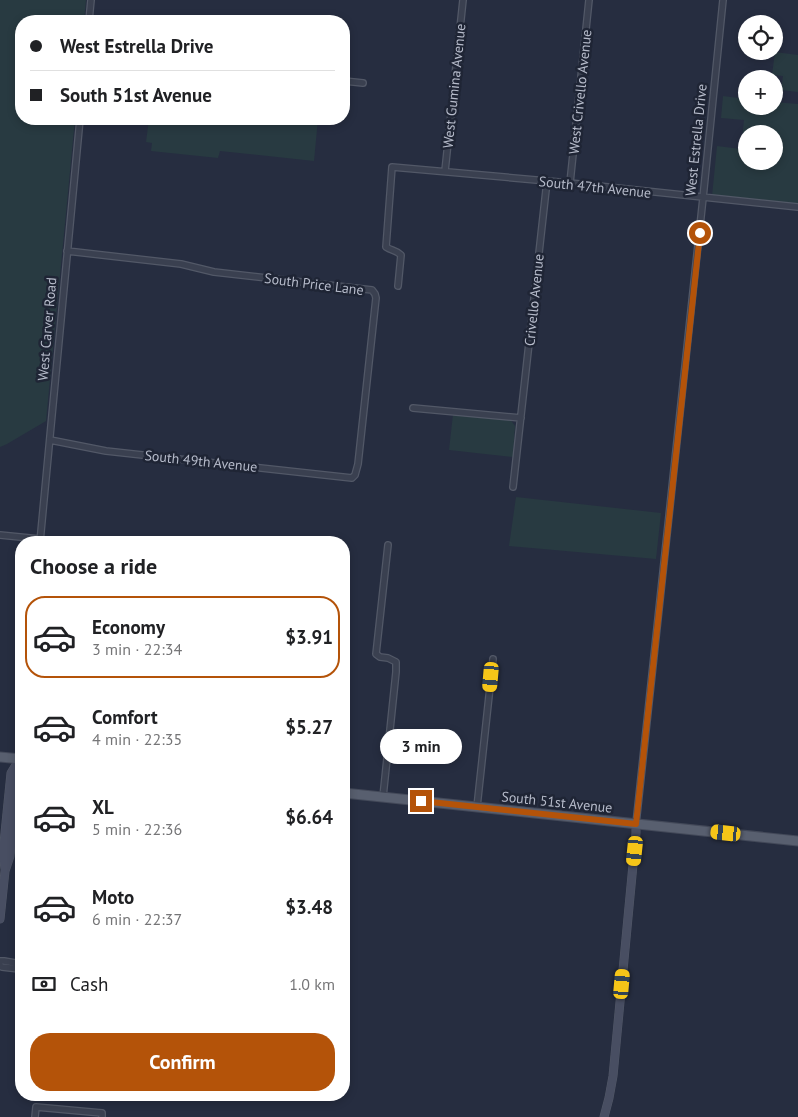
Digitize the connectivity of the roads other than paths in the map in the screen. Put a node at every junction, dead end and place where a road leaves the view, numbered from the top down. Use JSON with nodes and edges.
{"nodes":[{"id":1,"x":90,"y":0,"type":"edge"},
{"id":2,"x":463,"y":0,"type":"edge"},
{"id":3,"x":590,"y":0,"type":"edge"},
{"id":4,"x":723,"y":0,"type":"edge"},
{"id":5,"x":89,"y":15,"type":"edge"},
{"id":6,"x":350,"y":82,"type":"edge"},
{"id":7,"x":363,"y":83,"type":"dead end"},
{"id":8,"x":80,"y":125,"type":"edge"},
{"id":9,"x":445,"y":171,"type":"junction"},
{"id":10,"x":547,"y":181,"type":"junction"},
{"id":11,"x":570,"y":184,"type":"junction"},
{"id":12,"x":703,"y":198,"type":"junction"},
{"id":13,"x":798,"y":208,"type":"edge"},
{"id":14,"x":71,"y":251,"type":"junction"},
{"id":15,"x":398,"y":286,"type":"dead end"},
{"id":16,"x":413,"y":408,"type":"dead end"},
{"id":17,"x":520,"y":418,"type":"junction"},
{"id":18,"x":50,"y":440,"type":"junction"},
{"id":19,"x":352,"y":478,"type":"joint"},
{"id":20,"x":513,"y":487,"type":"dead end"},
{"id":21,"x":0,"y":535,"type":"edge"},
{"id":22,"x":40,"y":536,"type":"edge"},
{"id":23,"x":15,"y":537,"type":"edge"},
{"id":24,"x":388,"y":545,"type":"dead end"},
{"id":25,"x":493,"y":659,"type":"dead end"},
{"id":26,"x":0,"y":757,"type":"edge"},
{"id":27,"x":15,"y":758,"type":"edge"},
{"id":28,"x":350,"y":794,"type":"edge"},
{"id":29,"x":383,"y":797,"type":"junction"},
{"id":30,"x":477,"y":807,"type":"junction"},
{"id":31,"x":15,"y":812,"type":"edge"},
{"id":32,"x":636,"y":824,"type":"junction"},
{"id":33,"x":798,"y":841,"type":"edge"},
{"id":34,"x":0,"y":919,"type":"edge"},
{"id":35,"x":0,"y":961,"type":"edge"},
{"id":36,"x":15,"y":964,"type":"edge"},
{"id":37,"x":0,"y":966,"type":"edge"},
{"id":38,"x":15,"y":968,"type":"edge"},
{"id":39,"x":102,"y":1115,"type":"edge"},
{"id":40,"x":34,"y":1117,"type":"edge"},
{"id":41,"x":604,"y":1117,"type":"edge"}],
"edges":[{"from":1,"to":5,"type":"street"},
{"from":2,"to":9,"type":"street","name":"West Gumina Avenue"},
{"from":3,"to":11,"type":"street","name":"West Crivello Avenue"},
{"from":4,"to":12,"type":"street","name":"West Estrella Drive"},
{"from":6,"to":7,"type":"street"},
{"from":8,"to":14,"type":"street","name":"West Carver Road"},
{"from":9,"to":10,"type":"street","name":"South 47th Avenue"},
{"from":9,"to":15,"type":"street","name":"South 47th Avenue"},
{"from":10,"to":11,"type":"street","name":"South 47th Avenue"},
{"from":10,"to":17,"type":"street","name":"Crivello Avenue"},
{"from":11,"to":12,"type":"street","name":"South 47th Avenue"},
{"from":12,"to":13,"type":"street","name":"South 47th Avenue"},
{"from":12,"to":32,"type":"street","name":"West Estrella Drive"},
{"from":14,"to":18,"type":"street","name":"West Carver Road"},
{"from":14,"to":19,"type":"street","name":"South Price Lane"},
{"from":16,"to":17,"type":"street"},
{"from":17,"to":20,"type":"street"},
{"from":18,"to":19,"type":"street","name":"South 49th Avenue"},
{"from":18,"to":22,"type":"street","name":"West Carver Road"},
{"from":21,"to":23,"type":"street"},
{"from":24,"to":29,"type":"street"},
{"from":25,"to":30,"type":"street"},
{"from":26,"to":27,"type":"main road"},
{"from":28,"to":29,"type":"main road","name":"South 51st Avenue"},
{"from":29,"to":30,"type":"main road","name":"South 51st Avenue"},
{"from":30,"to":32,"type":"main road","name":"South 51st Avenue"},
{"from":31,"to":34,"type":"main road"},
{"from":32,"to":33,"type":"main road","name":"South 51st Avenue"},
{"from":32,"to":41,"type":"main road","name":"West Estrella Drive"},
{"from":35,"to":36,"type":"street"},
{"from":37,"to":38,"type":"street"},
{"from":39,"to":40,"type":"street"}]}
